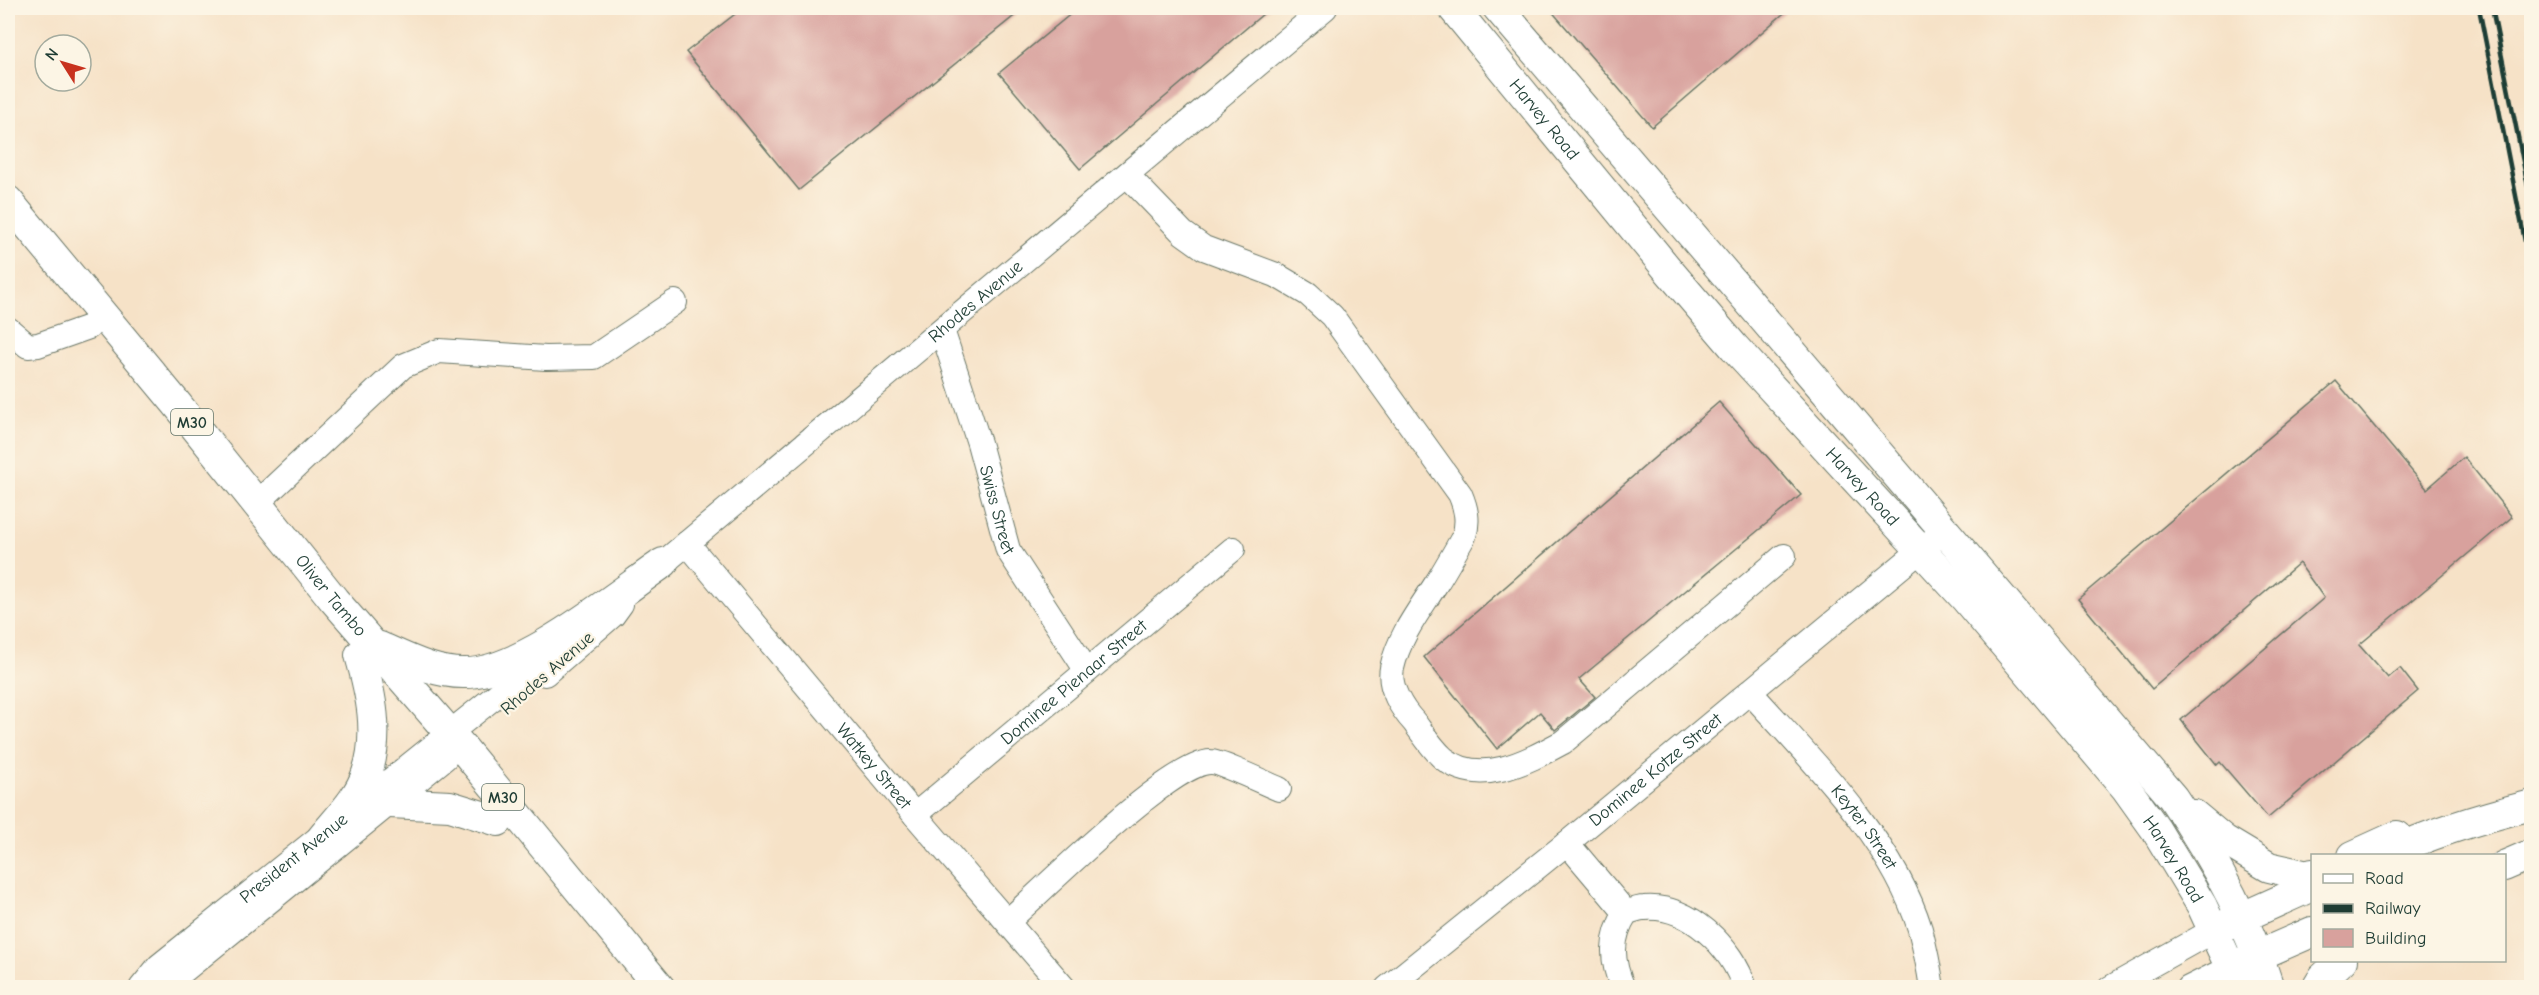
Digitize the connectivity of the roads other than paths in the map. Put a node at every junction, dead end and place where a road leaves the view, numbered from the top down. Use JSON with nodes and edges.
{"nodes":[{"id":1,"x":1325,"y":8,"type":"edge"},
{"id":2,"x":1453,"y":8,"type":"edge"},
{"id":3,"x":1498,"y":8,"type":"edge"},
{"id":4,"x":1127,"y":175,"type":"junction"},
{"id":5,"x":8,"y":201,"type":"edge"},
{"id":6,"x":8,"y":234,"type":"edge"},
{"id":7,"x":675,"y":302,"type":"dead end"},
{"id":8,"x":89,"y":327,"type":"junction"},
{"id":9,"x":8,"y":329,"type":"edge"},
{"id":10,"x":942,"y":330,"type":"junction"},
{"id":11,"x":170,"y":409,"type":"junction"},
{"id":12,"x":257,"y":503,"type":"junction"},
{"id":13,"x":1932,"y":540,"type":"junction"},
{"id":14,"x":687,"y":543,"type":"junction"},
{"id":15,"x":1233,"y":549,"type":"dead end"},
{"id":16,"x":1784,"y":556,"type":"dead end"},
{"id":17,"x":663,"y":563,"type":"junction"},
{"id":18,"x":367,"y":650,"type":"junction"},
{"id":19,"x":1087,"y":671,"type":"junction"},
{"id":20,"x":1750,"y":692,"type":"junction"},
{"id":21,"x":448,"y":746,"type":"junction"},
{"id":22,"x":1279,"y":789,"type":"dead end"},
{"id":23,"x":2173,"y":798,"type":"junction"},
{"id":24,"x":390,"y":804,"type":"junction"},
{"id":25,"x":2532,"y":806,"type":"edge"},
{"id":26,"x":915,"y":815,"type":"junction"},
{"id":27,"x":2494,"y":815,"type":"junction"},
{"id":28,"x":498,"y":820,"type":"junction"},
{"id":29,"x":322,"y":838,"type":"junction"},
{"id":30,"x":1567,"y":843,"type":"junction"},
{"id":31,"x":2532,"y":852,"type":"edge"},
{"id":32,"x":2355,"y":854,"type":"edge"},
{"id":33,"x":2383,"y":854,"type":"edge"},
{"id":34,"x":2506,"y":857,"type":"edge"},
{"id":35,"x":2506,"y":865,"type":"edge"},
{"id":36,"x":2311,"y":875,"type":"edge"},
{"id":37,"x":2311,"y":887,"type":"edge"},
{"id":38,"x":1626,"y":913,"type":"junction"},
{"id":39,"x":2241,"y":917,"type":"junction"},
{"id":40,"x":1008,"y":921,"type":"junction"},
{"id":41,"x":2214,"y":930,"type":"junction"},
{"id":42,"x":2311,"y":933,"type":"edge"},
{"id":43,"x":2259,"y":956,"type":"junction"},
{"id":44,"x":2340,"y":962,"type":"edge"},
{"id":45,"x":2235,"y":977,"type":"edge"},
{"id":46,"x":166,"y":980,"type":"edge"},
{"id":47,"x":141,"y":987,"type":"edge"},
{"id":48,"x":639,"y":987,"type":"edge"},
{"id":49,"x":660,"y":987,"type":"edge"},
{"id":50,"x":1064,"y":987,"type":"edge"},
{"id":51,"x":1387,"y":987,"type":"edge"},
{"id":52,"x":1623,"y":987,"type":"edge"},
{"id":53,"x":1745,"y":987,"type":"edge"},
{"id":54,"x":1932,"y":987,"type":"edge"},
{"id":55,"x":2110,"y":987,"type":"edge"},
{"id":56,"x":2189,"y":987,"type":"edge"},
{"id":57,"x":2269,"y":987,"type":"edge"},
{"id":58,"x":2317,"y":987,"type":"edge"}],
"edges":[{"from":1,"to":4,"type":"street","name":"Rhodes Avenue"},
{"from":2,"to":13,"type":"main road","name":"Harvey Road"},
{"from":3,"to":13,"type":"main road","name":"Harvey Road"},
{"from":4,"to":10,"type":"street","name":"Rhodes Avenue"},
{"from":4,"to":16,"type":"street"},
{"from":5,"to":11,"type":"main road","name":"Oliver Tambo","number":"M30"},
{"from":6,"to":8,"type":"main road","name":"Oliver Tambo","number":"M30"},
{"from":7,"to":12,"type":"street"},
{"from":8,"to":9,"type":"street"},
{"from":8,"to":11,"type":"main road","name":"Oliver Tambo","number":"M30"},
{"from":10,"to":14,"type":"street","name":"Rhodes Avenue"},
{"from":10,"to":19,"type":"street","name":"Swiss Street"},
{"from":11,"to":12,"type":"main road","name":"Oliver Tambo","number":"M30"},
{"from":11,"to":18,"type":"main road","name":"Oliver Tambo","number":"M30"},
{"from":12,"to":18,"type":"main road","name":"Oliver Tambo","number":"M30"},
{"from":13,"to":20,"type":"street","name":"Dominee Kotze Street"},
{"from":13,"to":23,"type":"main road","name":"Harvey Road"},
{"from":13,"to":41,"type":"main road","name":"Harvey Road"},
{"from":14,"to":17,"type":"street","name":"Rhodes Avenue"},
{"from":14,"to":26,"type":"street","name":"Watkey Street"},
{"from":15,"to":19,"type":"street","name":"Dominee Pienaar Street"},
{"from":17,"to":18,"type":"main road"},
{"from":17,"to":21,"type":"street","name":"Rhodes Avenue"},
{"from":18,"to":21,"type":"main road","name":"Oliver Tambo","number":"M30"},
{"from":18,"to":29,"type":"main road"},
{"from":19,"to":26,"type":"street","name":"Dominee Pienaar Street"},
{"from":20,"to":30,"type":"street","name":"Dominee Kotze Street"},
{"from":20,"to":54,"type":"street","name":"Keyter Street"},
{"from":21,"to":24,"type":"street","name":"President Avenue"},
{"from":21,"to":28,"type":"main road","name":"Oliver Tambo","number":"M30"},
{"from":21,"to":29,"type":"street","name":"President Avenue"},
{"from":21,"to":49,"type":"main road","name":"Oliver Tambo","number":"M30"},
{"from":22,"to":40,"type":"street"},
{"from":23,"to":36,"type":"main road"},
{"from":23,"to":39,"type":"main road","name":"Harvey Road"},
{"from":24,"to":28,"type":"main road"},
{"from":24,"to":46,"type":"street","name":"President Avenue"},
{"from":25,"to":27,"type":"main road"},
{"from":26,"to":40,"type":"street","name":"Watkey Street"},
{"from":27,"to":32,"type":"main road"},
{"from":27,"to":33,"type":"main road"},
{"from":28,"to":48,"type":"main road","name":"Oliver Tambo","number":"M30"},
{"from":29,"to":46,"type":"street","name":"President Avenue"},
{"from":30,"to":38,"type":"street"},
{"from":30,"to":51,"type":"street","name":"Dominee Kotze Street"},
{"from":31,"to":34,"type":"main road"},
{"from":31,"to":35,"type":"main road"},
{"from":37,"to":39,"type":"main road"},
{"from":38,"to":52,"type":"street"},
{"from":38,"to":53,"type":"street"},
{"from":39,"to":41,"type":"main road"},
{"from":39,"to":43,"type":"main road","name":"Harvey Road"},
{"from":40,"to":50,"type":"street","name":"Watkey Street"},
{"from":41,"to":45,"type":"main road","name":"Harvey Road"},
{"from":41,"to":55,"type":"street"},
{"from":42,"to":43,"type":"main road"},
{"from":43,"to":45,"type":"main road"},
{"from":43,"to":57,"type":"main road","name":"Harvey Road"},
{"from":44,"to":58,"type":"main road"},
{"from":45,"to":56,"type":"street"},
{"from":46,"to":47,"type":"street","name":"President Avenue"}]}
